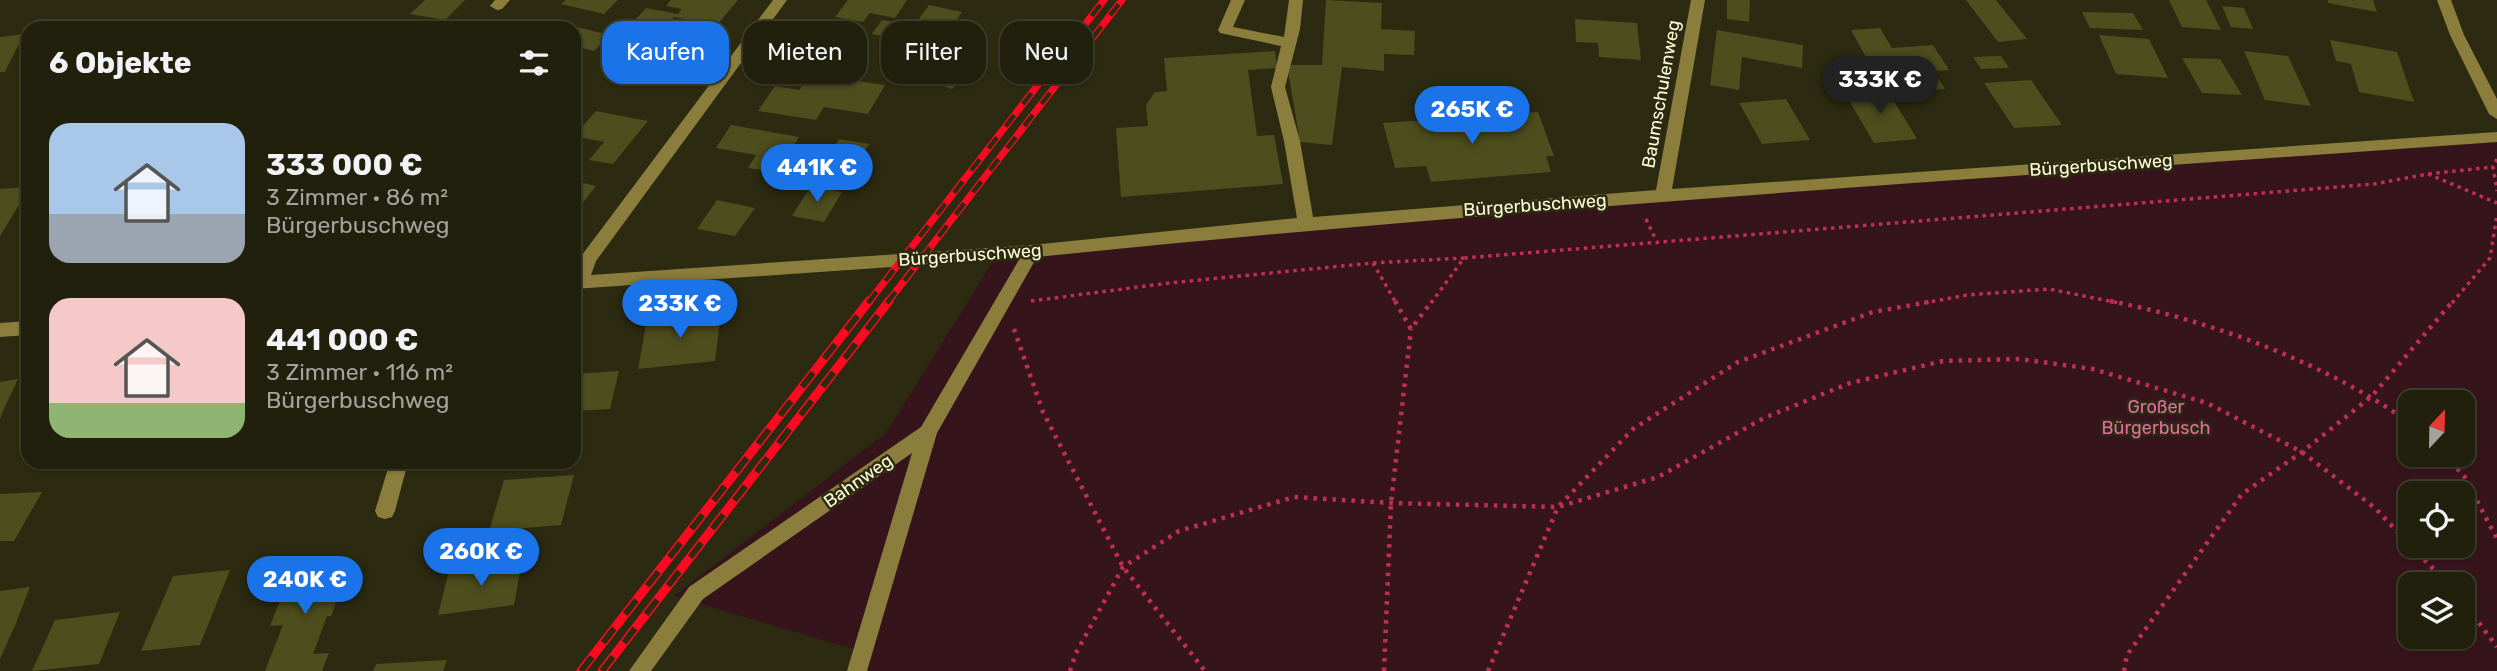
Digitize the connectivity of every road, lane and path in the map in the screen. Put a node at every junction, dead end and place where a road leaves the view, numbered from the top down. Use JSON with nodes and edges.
{"nodes":[{"id":1,"x":780,"y":0,"type":"edge"},
{"id":2,"x":1238,"y":0,"type":"edge"},
{"id":3,"x":1296,"y":0,"type":"edge"},
{"id":4,"x":1698,"y":0,"type":"edge"},
{"id":5,"x":2444,"y":0,"type":"edge"},
{"id":6,"x":1290,"y":43,"type":"junction"},
{"id":7,"x":2497,"y":114,"type":"edge"},
{"id":8,"x":2497,"y":137,"type":"edge"},
{"id":9,"x":2497,"y":159,"type":"edge"},
{"id":10,"x":2493,"y":167,"type":"junction"},
{"id":11,"x":2428,"y":174,"type":"junction"},
{"id":12,"x":2497,"y":191,"type":"edge"},
{"id":13,"x":1663,"y":196,"type":"junction"},
{"id":14,"x":2497,"y":203,"type":"edge"},
{"id":15,"x":2497,"y":215,"type":"edge"},
{"id":16,"x":1646,"y":218,"type":"dead end"},
{"id":17,"x":1306,"y":222,"type":"junction"},
{"id":18,"x":1656,"y":240,"type":"junction"},
{"id":19,"x":1032,"y":251,"type":"junction"},
{"id":20,"x":1464,"y":258,"type":"junction"},
{"id":21,"x":1373,"y":263,"type":"junction"},
{"id":22,"x":581,"y":274,"type":"edge"},
{"id":23,"x":581,"y":283,"type":"edge"},
{"id":24,"x":1004,"y":303,"type":"junction"},
{"id":25,"x":21,"y":328,"type":"edge"},
{"id":26,"x":1411,"y":329,"type":"junction"},
{"id":27,"x":0,"y":330,"type":"edge"},
{"id":28,"x":2372,"y":396,"type":"junction"},
{"id":29,"x":2398,"y":415,"type":"edge"},
{"id":30,"x":928,"y":432,"type":"junction"},
{"id":31,"x":2302,"y":452,"type":"junction"},
{"id":32,"x":2455,"y":467,"type":"edge"},
{"id":33,"x":397,"y":469,"type":"edge"},
{"id":34,"x":1391,"y":503,"type":"junction"},
{"id":35,"x":1558,"y":507,"type":"junction"},
{"id":36,"x":385,"y":510,"type":"dead end"},
{"id":37,"x":2398,"y":532,"type":"edge"},
{"id":38,"x":2497,"y":539,"type":"edge"},
{"id":39,"x":2423,"y":558,"type":"edge"},
{"id":40,"x":1123,"y":567,"type":"junction"},
{"id":41,"x":2436,"y":572,"type":"edge"},
{"id":42,"x":2475,"y":617,"type":"edge"},
{"id":43,"x":2497,"y":647,"type":"edge"},
{"id":44,"x":639,"y":671,"type":"edge"},
{"id":45,"x":857,"y":671,"type":"edge"},
{"id":46,"x":1070,"y":671,"type":"edge"},
{"id":47,"x":1205,"y":671,"type":"edge"},
{"id":48,"x":1384,"y":671,"type":"edge"},
{"id":49,"x":1488,"y":671,"type":"edge"},
{"id":50,"x":2124,"y":671,"type":"edge"}],
"edges":[{"from":1,"to":22,"type":"street"},
{"from":2,"to":6,"type":"street"},
{"from":3,"to":6,"type":"street"},
{"from":4,"to":13,"type":"street","name":"Baumschulenweg"},
{"from":5,"to":7,"type":"street"},
{"from":6,"to":17,"type":"street"},
{"from":8,"to":13,"type":"street","name":"Bürgerbuschweg"},
{"from":9,"to":10,"type":"path"},
{"from":10,"to":11,"type":"path"},
{"from":10,"to":12,"type":"path"},
{"from":11,"to":14,"type":"path"},
{"from":11,"to":18,"type":"path"},
{"from":13,"to":17,"type":"street","name":"Bürgerbuschweg"},
{"from":15,"to":28,"type":"path"},
{"from":16,"to":18,"type":"path"},
{"from":17,"to":19,"type":"street","name":"Bürgerbuschweg"},
{"from":18,"to":20,"type":"path"},
{"from":19,"to":23,"type":"street","name":"Bürgerbuschweg"},
{"from":19,"to":24,"type":"street","name":"Bahnweg"},
{"from":20,"to":21,"type":"path"},
{"from":20,"to":26,"type":"path"},
{"from":21,"to":24,"type":"path"},
{"from":21,"to":26,"type":"path"},
{"from":24,"to":30,"type":"street","name":"Bahnweg"},
{"from":24,"to":40,"type":"path"},
{"from":25,"to":27,"type":"street"},
{"from":26,"to":34,"type":"path"},
{"from":28,"to":29,"type":"path"},
{"from":28,"to":31,"type":"path"},
{"from":28,"to":35,"type":"path"},
{"from":30,"to":44,"type":"street","name":"Bahnweg"},
{"from":30,"to":45,"type":"street"},
{"from":31,"to":35,"type":"path"},
{"from":31,"to":37,"type":"path"},
{"from":31,"to":50,"type":"path"},
{"from":32,"to":38,"type":"path"},
{"from":33,"to":36,"type":"street"},
{"from":34,"to":35,"type":"path"},
{"from":34,"to":40,"type":"path"},
{"from":34,"to":48,"type":"path"},
{"from":35,"to":49,"type":"path"},
{"from":39,"to":41,"type":"path"},
{"from":40,"to":46,"type":"path"},
{"from":40,"to":47,"type":"path"},
{"from":42,"to":43,"type":"path"}]}
